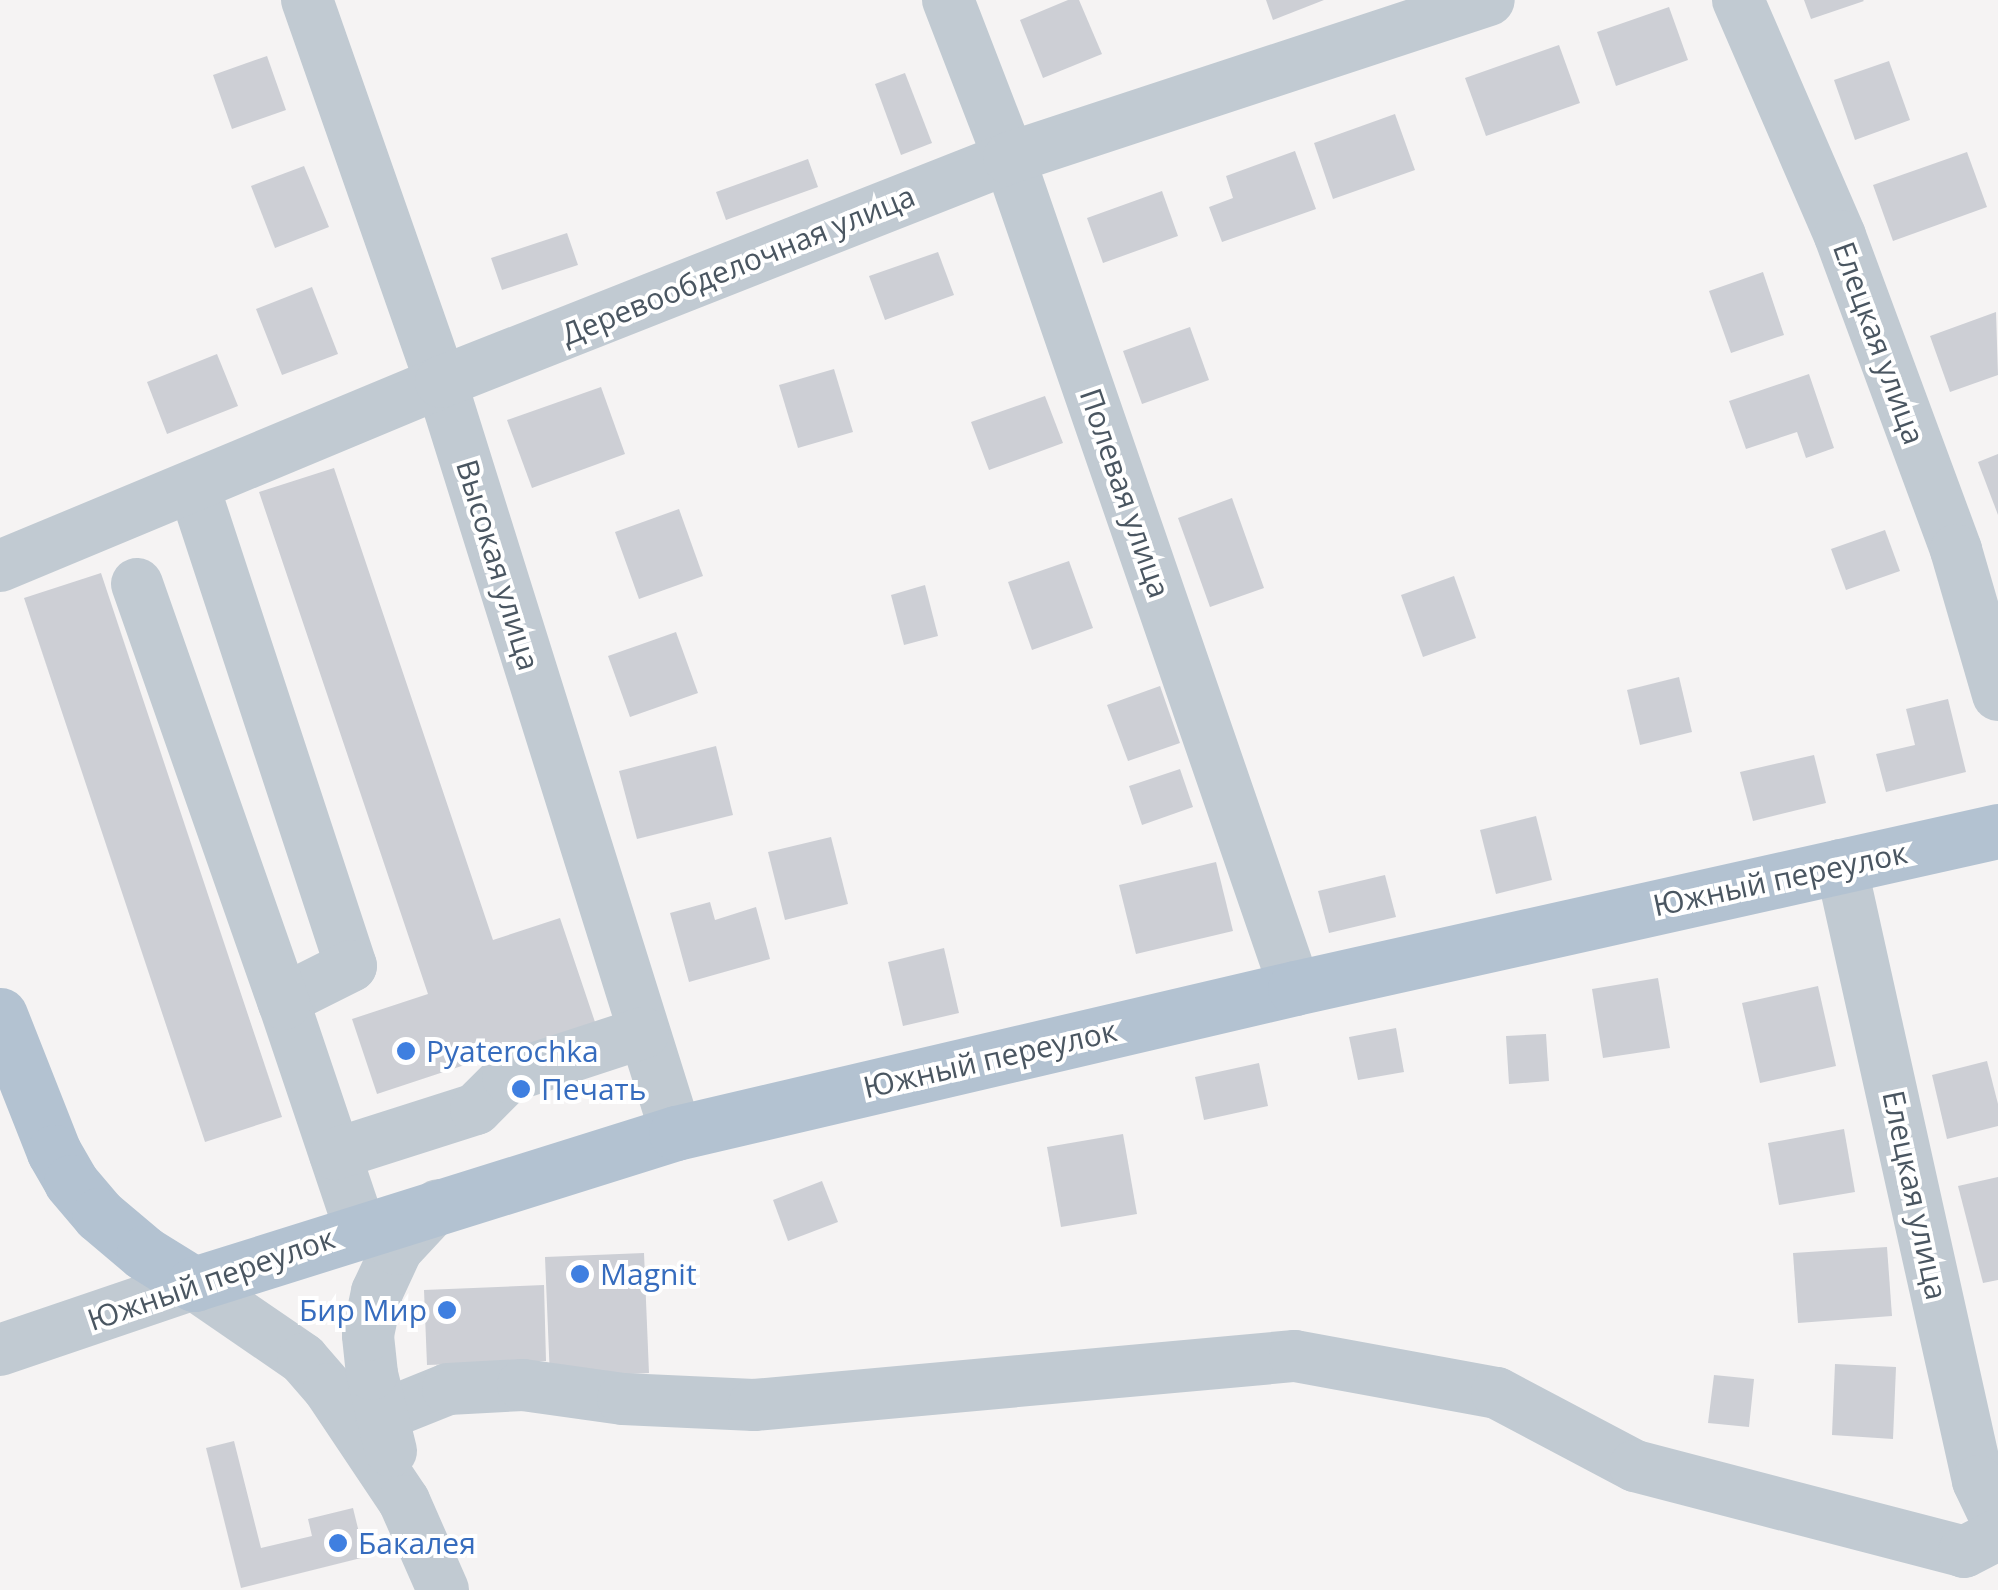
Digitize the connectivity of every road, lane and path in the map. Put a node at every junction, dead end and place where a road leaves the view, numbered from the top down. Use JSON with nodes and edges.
{"nodes":[{"id":1,"x":306,"y":0,"type":"edge"},
{"id":2,"x":948,"y":0,"type":"edge"},
{"id":3,"x":1489,"y":0,"type":"edge"},
{"id":4,"x":1738,"y":0,"type":"edge"},
{"id":5,"x":1009,"y":158,"type":"junction"},
{"id":6,"x":441,"y":382,"type":"junction"},
{"id":7,"x":194,"y":488,"type":"junction"},
{"id":8,"x":0,"y":566,"type":"edge"},
{"id":9,"x":137,"y":584,"type":"dead end"},
{"id":10,"x":1998,"y":694,"type":"edge"},
{"id":11,"x":1998,"y":831,"type":"edge"},
{"id":12,"x":1841,"y":865,"type":"junction"},
{"id":13,"x":1295,"y":988,"type":"junction"},
{"id":14,"x":284,"y":1004,"type":"junction"},
{"id":15,"x":0,"y":1015,"type":"edge"},
{"id":16,"x":643,"y":1033,"type":"junction"},
{"id":17,"x":676,"y":1134,"type":"junction"},
{"id":18,"x":335,"y":1154,"type":"junction"},
{"id":19,"x":438,"y":1205,"type":"junction"},
{"id":20,"x":360,"y":1229,"type":"junction"},
{"id":21,"x":194,"y":1284,"type":"junction"},
{"id":22,"x":0,"y":1350,"type":"edge"},
{"id":23,"x":382,"y":1416,"type":"junction"},
{"id":24,"x":404,"y":1501,"type":"junction"},
{"id":25,"x":1998,"y":1523,"type":"edge"},
{"id":26,"x":1998,"y":1535,"type":"edge"},
{"id":27,"x":444,"y":1590,"type":"edge"}],
"edges":[{"from":1,"to":6,"type":"street","name":"Высокая улица"},
{"from":2,"to":5,"type":"street","name":"Полевая улица"},
{"from":3,"to":5,"type":"street","name":"Деревообделочная улица"},
{"from":4,"to":10,"type":"street","name":"Елецкая улица"},
{"from":5,"to":6,"type":"street","name":"Деревообделочная улица"},
{"from":5,"to":13,"type":"street","name":"Полевая улица"},
{"from":6,"to":7,"type":"street","name":"Деревообделочная улица"},
{"from":6,"to":16,"type":"street","name":"Высокая улица"},
{"from":7,"to":8,"type":"street","name":"Деревообделочная улица"},
{"from":7,"to":14,"type":"street"},
{"from":9,"to":14,"type":"street"},
{"from":11,"to":12,"type":"main road","name":"Южный переулок"},
{"from":12,"to":13,"type":"main road","name":"Южный переулок"},
{"from":12,"to":25,"type":"street","name":"Елецкая улица"},
{"from":13,"to":17,"type":"main road","name":"Южный переулок"},
{"from":14,"to":18,"type":"street"},
{"from":15,"to":21,"type":"main road"},
{"from":16,"to":17,"type":"street","name":"Высокая улица"},
{"from":16,"to":18,"type":"street"},
{"from":17,"to":19,"type":"main road","name":"Южный переулок"},
{"from":18,"to":20,"type":"street"},
{"from":19,"to":20,"type":"main road","name":"Южный переулок"},
{"from":19,"to":23,"type":"street"},
{"from":20,"to":21,"type":"main road","name":"Южный переулок"},
{"from":21,"to":22,"type":"street","name":"Южный переулок"},
{"from":21,"to":24,"type":"street"},
{"from":23,"to":24,"type":"street"},
{"from":23,"to":26,"type":"street"},
{"from":24,"to":27,"type":"street"}]}
